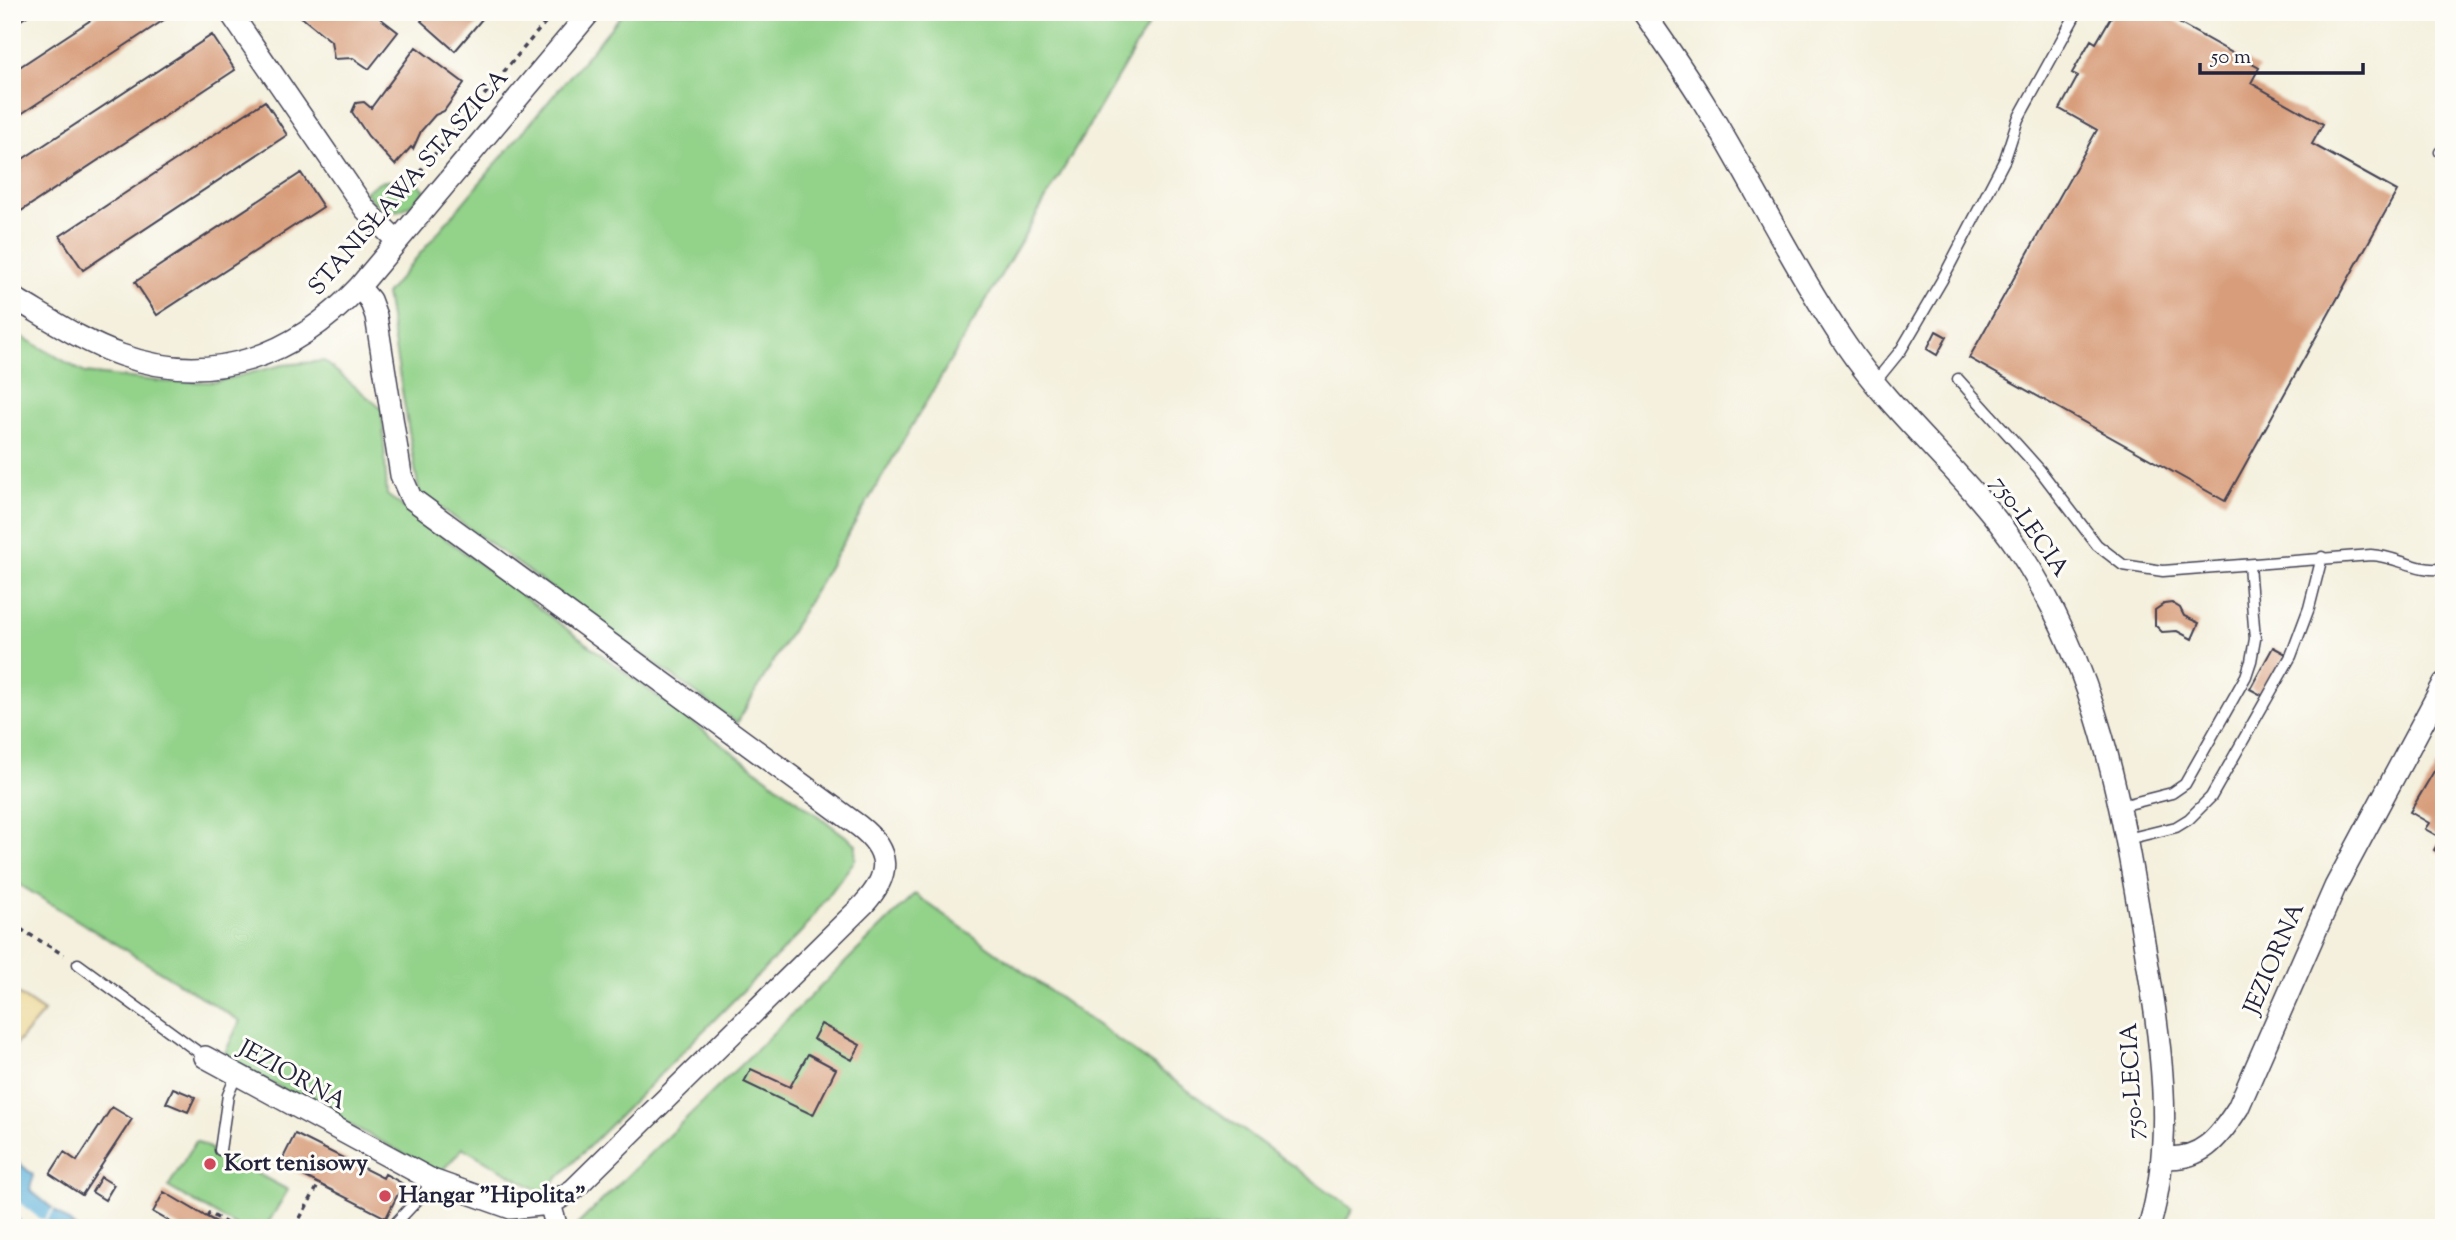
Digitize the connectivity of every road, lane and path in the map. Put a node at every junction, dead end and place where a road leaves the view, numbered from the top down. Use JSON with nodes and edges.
{"nodes":[{"id":1,"x":230,"y":12,"type":"edge"},
{"id":2,"x":554,"y":12,"type":"edge"},
{"id":3,"x":590,"y":12,"type":"edge"},
{"id":4,"x":1643,"y":12,"type":"edge"},
{"id":5,"x":2077,"y":12,"type":"edge"},
{"id":6,"x":430,"y":185,"type":"dead end"},
{"id":7,"x":397,"y":241,"type":"junction"},
{"id":8,"x":359,"y":287,"type":"junction"},
{"id":9,"x":12,"y":297,"type":"edge"},
{"id":10,"x":1958,"y":379,"type":"dead end"},
{"id":11,"x":1875,"y":382,"type":"junction"},
{"id":12,"x":2322,"y":557,"type":"junction"},
{"id":13,"x":2249,"y":565,"type":"junction"},
{"id":14,"x":2444,"y":569,"type":"edge"},
{"id":15,"x":2444,"y":683,"type":"edge"},
{"id":16,"x":2121,"y":806,"type":"junction"},
{"id":17,"x":2127,"y":839,"type":"junction"},
{"id":18,"x":12,"y":924,"type":"edge"},
{"id":19,"x":78,"y":964,"type":"joint"},
{"id":20,"x":205,"y":1057,"type":"joint"},
{"id":21,"x":236,"y":1076,"type":"junction"},
{"id":22,"x":220,"y":1150,"type":"dead end"},
{"id":23,"x":2162,"y":1157,"type":"junction"},
{"id":24,"x":432,"y":1180,"type":"junction"},
{"id":25,"x":319,"y":1185,"type":"dead end"},
{"id":26,"x":550,"y":1204,"type":"junction"},
{"id":27,"x":207,"y":1217,"type":"dead end"},
{"id":28,"x":234,"y":1228,"type":"edge"},
{"id":29,"x":285,"y":1228,"type":"edge"},
{"id":30,"x":295,"y":1228,"type":"edge"},
{"id":31,"x":391,"y":1228,"type":"edge"},
{"id":32,"x":557,"y":1228,"type":"edge"},
{"id":33,"x":2149,"y":1228,"type":"edge"}],
"edges":[{"from":1,"to":7,"type":"street"},
{"from":2,"to":6,"type":"path"},
{"from":3,"to":7,"type":"street","name":"STANISŁAWA STASZICA"},
{"from":4,"to":11,"type":"street","name":"750-LECIA"},
{"from":5,"to":11,"type":"lane"},
{"from":7,"to":8,"type":"street","name":"STANISŁAWA STASZICA"},
{"from":8,"to":9,"type":"street","name":"STANISŁAWA STASZICA"},
{"from":8,"to":26,"type":"street"},
{"from":10,"to":13,"type":"lane"},
{"from":11,"to":16,"type":"street","name":"750-LECIA"},
{"from":12,"to":13,"type":"lane"},
{"from":12,"to":14,"type":"lane"},
{"from":12,"to":17,"type":"lane"},
{"from":13,"to":16,"type":"lane"},
{"from":15,"to":23,"type":"street","name":"JEZIORNA"},
{"from":16,"to":17,"type":"street","name":"750-LECIA"},
{"from":17,"to":23,"type":"street","name":"750-LECIA"},
{"from":18,"to":19,"type":"path"},
{"from":19,"to":20,"type":"lane","name":"JEZIORNA"},
{"from":20,"to":21,"type":"street","name":"JEZIORNA"},
{"from":21,"to":22,"type":"lane"},
{"from":21,"to":24,"type":"street","name":"JEZIORNA"},
{"from":23,"to":33,"type":"street"},
{"from":24,"to":26,"type":"street","name":"JEZIORNA"},
{"from":24,"to":31,"type":"lane"},
{"from":25,"to":30,"type":"path"},
{"from":26,"to":32,"type":"street"},
{"from":27,"to":28,"type":"path"},
{"from":29,"to":30,"type":"path"}]}
